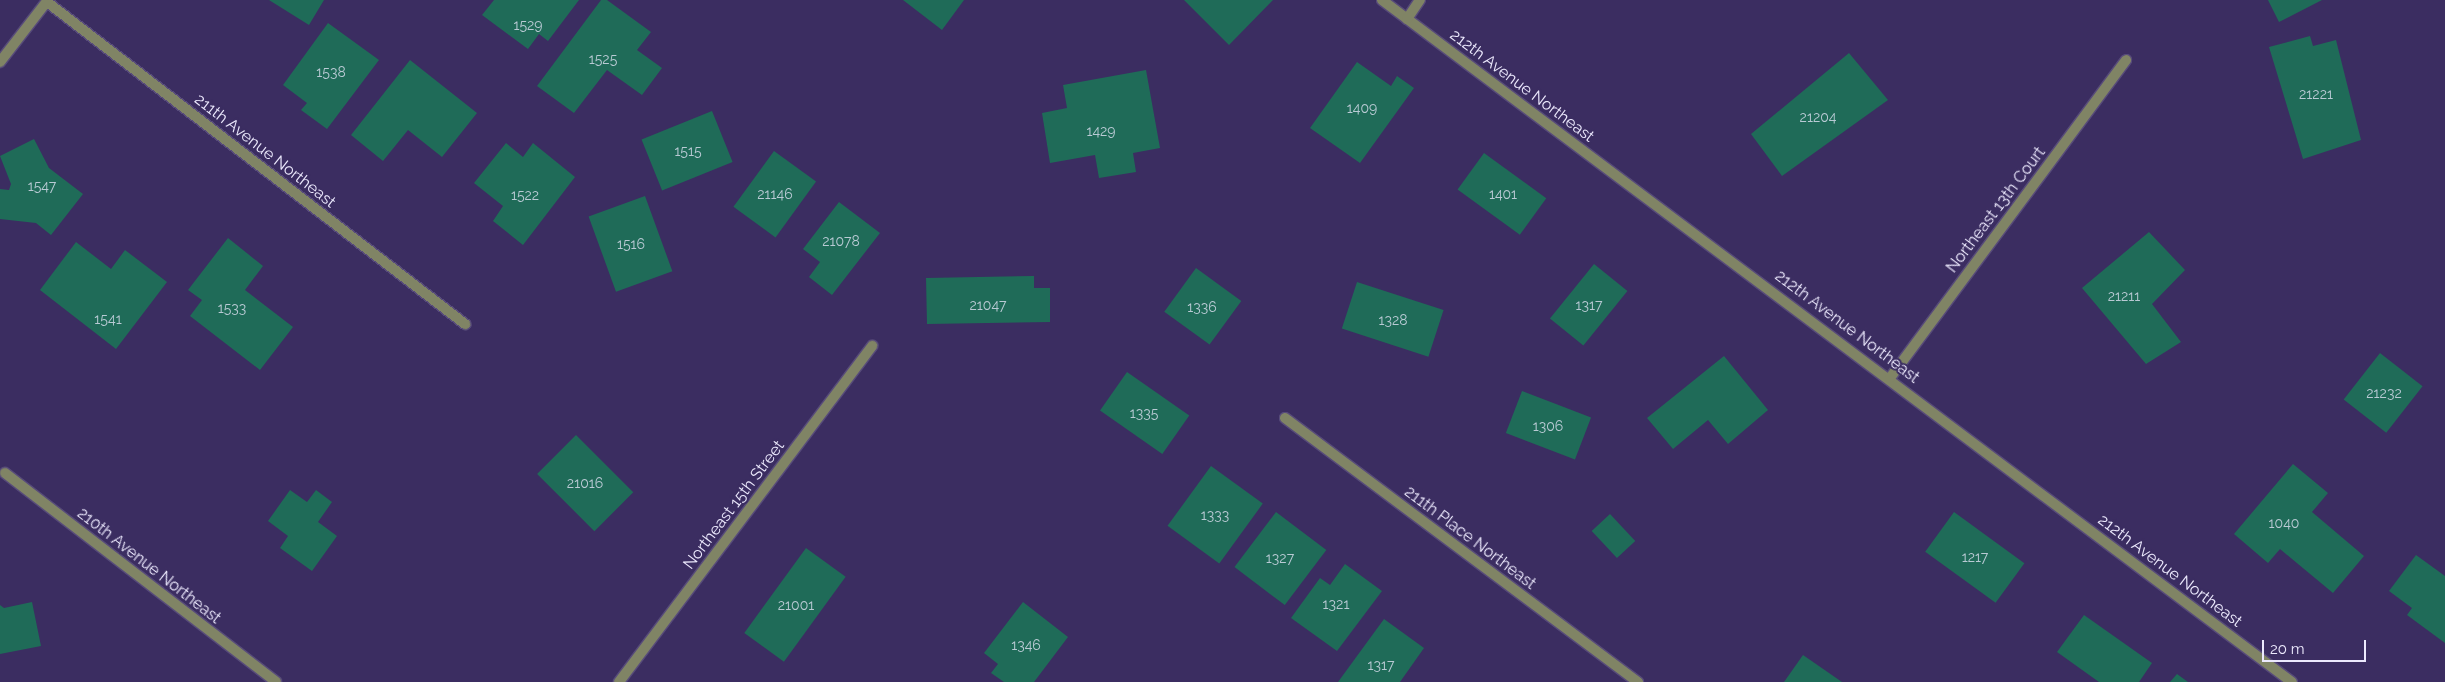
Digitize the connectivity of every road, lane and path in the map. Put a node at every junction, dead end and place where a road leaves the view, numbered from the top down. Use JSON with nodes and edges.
{"nodes":[{"id":1,"x":1382,"y":0,"type":"edge"},
{"id":2,"x":1420,"y":0,"type":"edge"},
{"id":3,"x":47,"y":1,"type":"edge"},
{"id":4,"x":1407,"y":18,"type":"junction"},
{"id":5,"x":2126,"y":60,"type":"dead end"},
{"id":6,"x":0,"y":62,"type":"edge"},
{"id":7,"x":465,"y":324,"type":"dead end"},
{"id":8,"x":872,"y":346,"type":"dead end"},
{"id":9,"x":1890,"y":378,"type":"junction"},
{"id":10,"x":1285,"y":418,"type":"dead end"},
{"id":11,"x":4,"y":473,"type":"dead end"},
{"id":12,"x":276,"y":682,"type":"edge"},
{"id":13,"x":619,"y":682,"type":"edge"},
{"id":14,"x":1638,"y":682,"type":"edge"},
{"id":15,"x":2292,"y":682,"type":"edge"}],
"edges":[{"from":1,"to":4,"type":"street","name":"212th Avenue Northeast"},
{"from":2,"to":4,"type":"street"},
{"from":3,"to":6,"type":"street"},
{"from":3,"to":7,"type":"street","name":"211th Avenue Northeast"},
{"from":4,"to":9,"type":"street","name":"212th Avenue Northeast"},
{"from":5,"to":9,"type":"street","name":"Northeast 13th Court"},
{"from":8,"to":13,"type":"street","name":"Northeast 15th Street"},
{"from":9,"to":15,"type":"street","name":"212th Avenue Northeast"},
{"from":10,"to":14,"type":"street","name":"211th Place Northeast"},
{"from":11,"to":12,"type":"street","name":"210th Avenue Northeast"}]}
